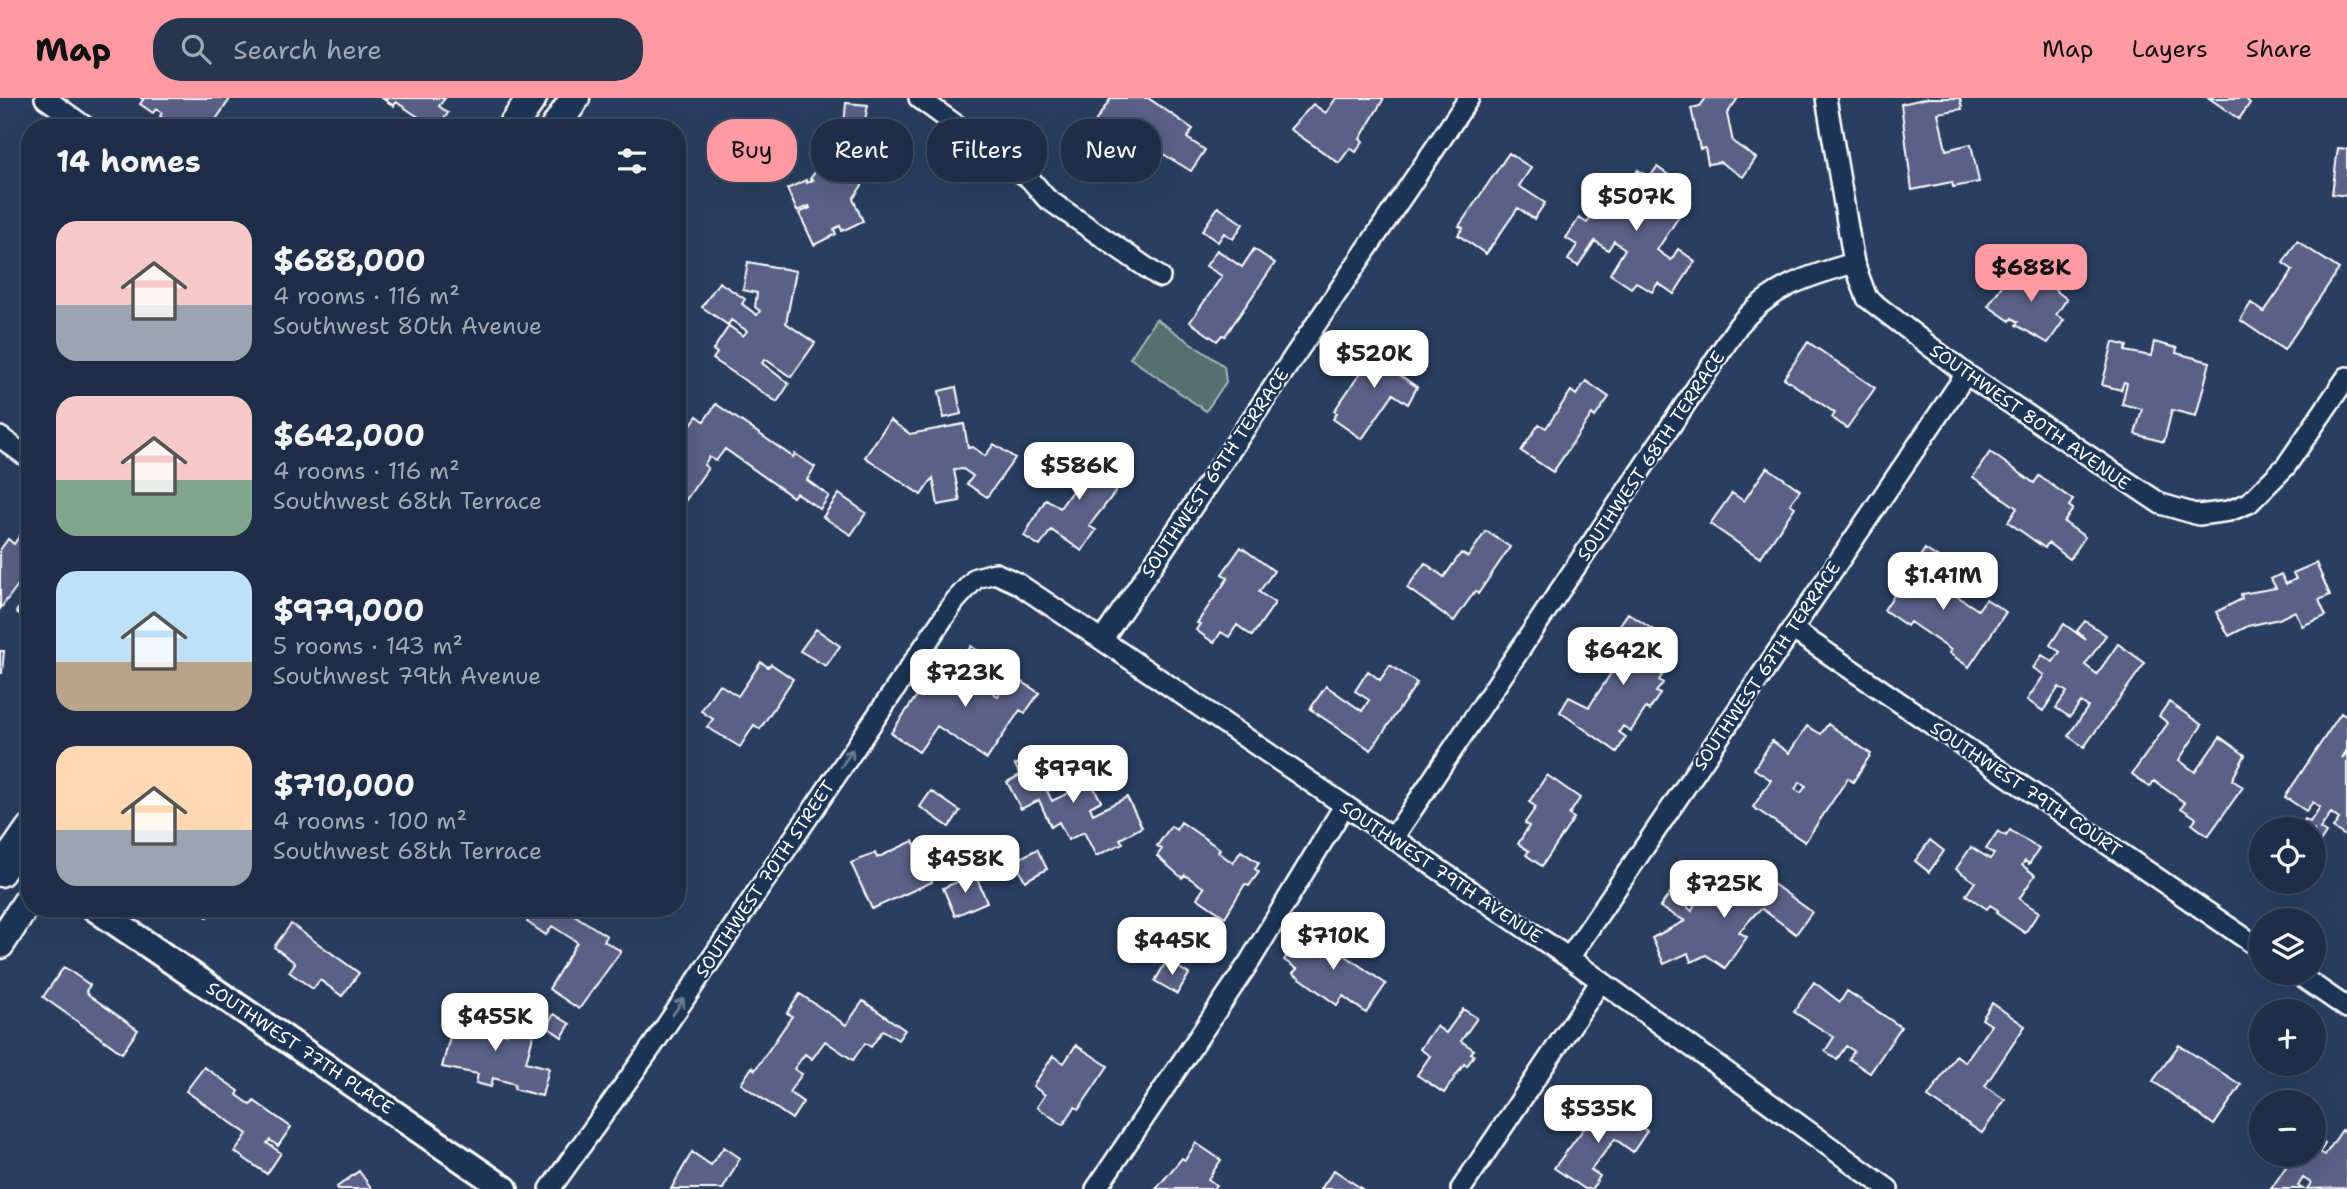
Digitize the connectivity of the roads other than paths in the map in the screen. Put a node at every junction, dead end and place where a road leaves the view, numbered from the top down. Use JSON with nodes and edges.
{"nodes":[{"id":1,"x":45,"y":98,"type":"edge"},
{"id":2,"x":531,"y":98,"type":"edge"},
{"id":3,"x":575,"y":98,"type":"edge"},
{"id":4,"x":919,"y":98,"type":"edge"},
{"id":5,"x":1469,"y":98,"type":"edge"},
{"id":6,"x":1826,"y":98,"type":"edge"},
{"id":7,"x":74,"y":119,"type":"edge"},
{"id":8,"x":517,"y":119,"type":"edge"},
{"id":9,"x":561,"y":119,"type":"edge"},
{"id":10,"x":1854,"y":264,"type":"junction"},
{"id":11,"x":1160,"y":277,"type":"dead end"},
{"id":12,"x":1966,"y":374,"type":"junction"},
{"id":13,"x":2347,"y":377,"type":"edge"},
{"id":14,"x":0,"y":438,"type":"edge"},
{"id":15,"x":21,"y":452,"type":"edge"},
{"id":16,"x":984,"y":575,"type":"joint"},
{"id":17,"x":1791,"y":629,"type":"junction"},
{"id":18,"x":1102,"y":640,"type":"junction"},
{"id":19,"x":1344,"y":806,"type":"junction"},
{"id":20,"x":1393,"y":838,"type":"junction"},
{"id":21,"x":21,"y":912,"type":"edge"},
{"id":22,"x":107,"y":917,"type":"edge"},
{"id":23,"x":2249,"y":941,"type":"edge"},
{"id":24,"x":0,"y":944,"type":"edge"},
{"id":25,"x":1569,"y":958,"type":"junction"},
{"id":26,"x":1601,"y":981,"type":"junction"},
{"id":27,"x":2313,"y":985,"type":"edge"},
{"id":28,"x":2347,"y":1008,"type":"edge"},
{"id":29,"x":505,"y":1189,"type":"edge"},
{"id":30,"x":550,"y":1189,"type":"edge"},
{"id":31,"x":1096,"y":1189,"type":"edge"},
{"id":32,"x":1461,"y":1189,"type":"edge"},
{"id":33,"x":1888,"y":1189,"type":"edge"}],
"edges":[{"from":1,"to":7,"type":"street"},
{"from":2,"to":8,"type":"main road"},
{"from":3,"to":9,"type":"main road"},
{"from":4,"to":11,"type":"street"},
{"from":5,"to":18,"type":"street","name":"SOUTHWEST 69TH TERRACE"},
{"from":6,"to":10,"type":"street"},
{"from":10,"to":12,"type":"street","name":"SOUTHWEST 80TH AVENUE"},
{"from":10,"to":20,"type":"street","name":"SOUTHWEST 68TH TERRACE"},
{"from":12,"to":13,"type":"street","name":"SOUTHWEST 80TH AVENUE"},
{"from":12,"to":17,"type":"street","name":"SOUTHWEST 67TH TERRACE"},
{"from":14,"to":15,"type":"street"},
{"from":16,"to":18,"type":"street","name":"SOUTHWEST 79TH AVENUE"},
{"from":30,"to":16,"type":"street","name":"SOUTHWEST 70TH STREET","one_way":true},
{"from":17,"to":23,"type":"street","name":"SOUTHWEST 79TH COURT"},
{"from":17,"to":25,"type":"street","name":"SOUTHWEST 67TH TERRACE"},
{"from":18,"to":19,"type":"street","name":"SOUTHWEST 79TH AVENUE"},
{"from":19,"to":20,"type":"street","name":"SOUTHWEST 79TH AVENUE"},
{"from":19,"to":31,"type":"street"},
{"from":20,"to":25,"type":"street","name":"SOUTHWEST 79TH AVENUE"},
{"from":21,"to":24,"type":"main road"},
{"from":22,"to":29,"type":"street","name":"SOUTHWEST 77TH PLACE"},
{"from":25,"to":26,"type":"street","name":"SOUTHWEST 79TH AVENUE"},
{"from":26,"to":32,"type":"street"},
{"from":26,"to":33,"type":"street","name":"SOUTHWEST 79TH AVENUE"},
{"from":27,"to":28,"type":"street"}]}
